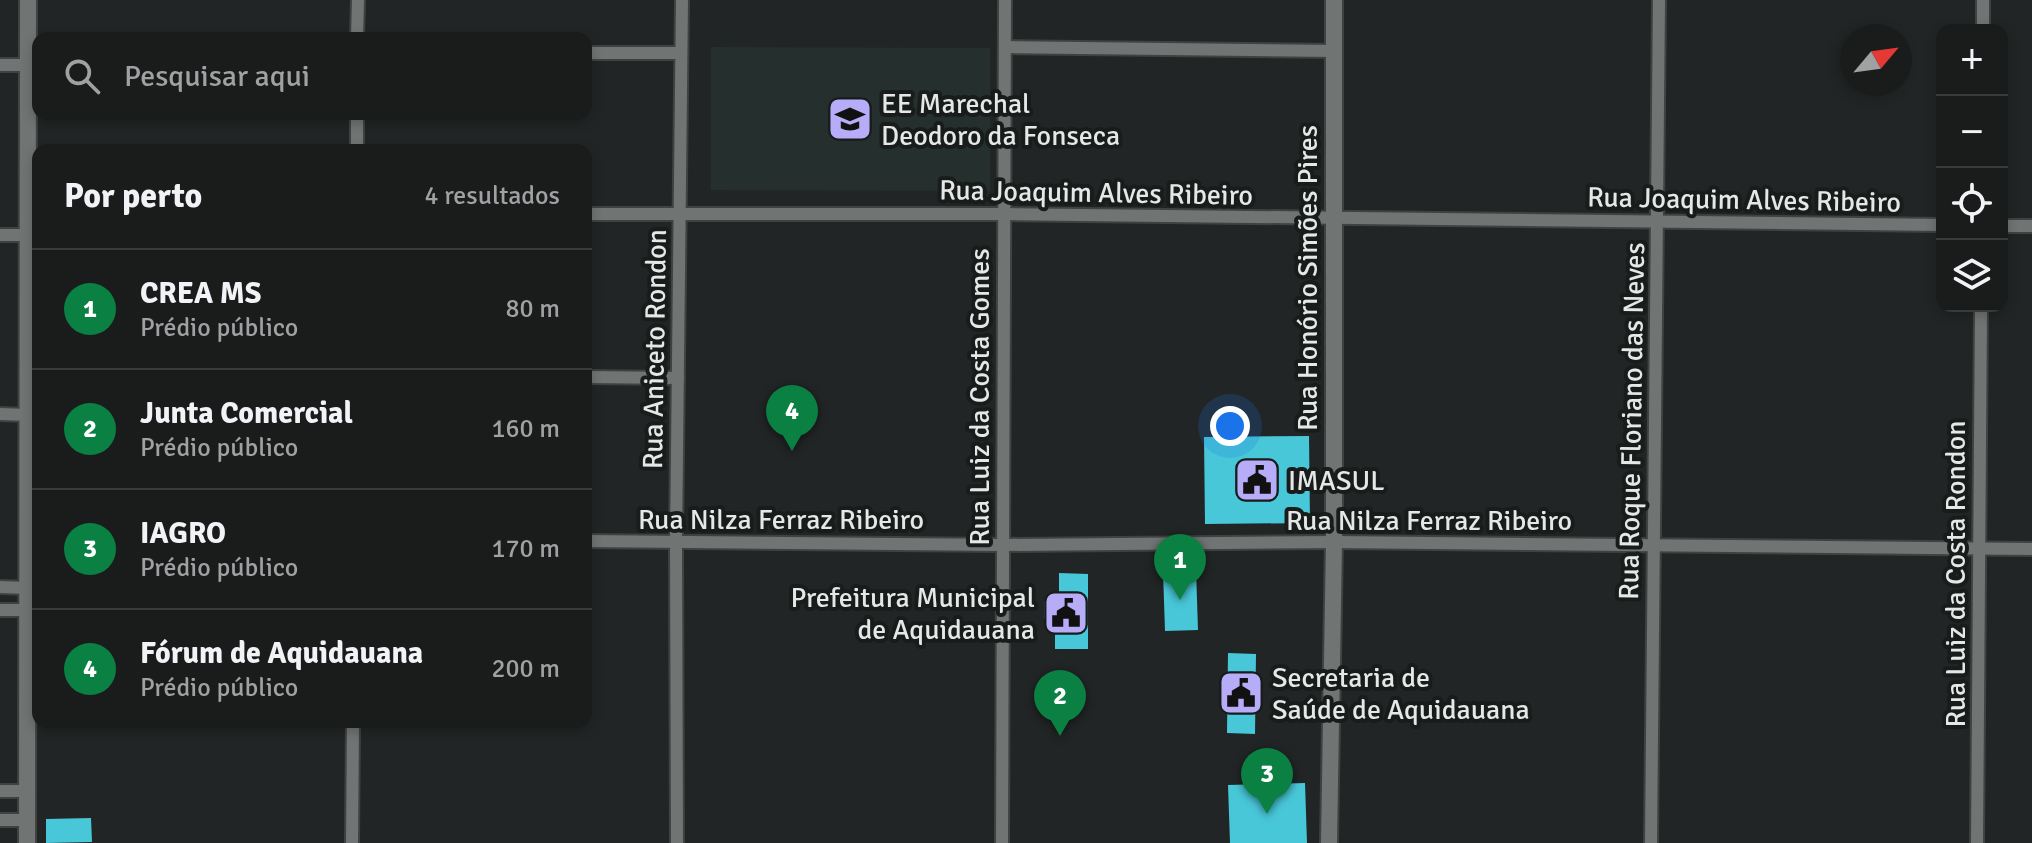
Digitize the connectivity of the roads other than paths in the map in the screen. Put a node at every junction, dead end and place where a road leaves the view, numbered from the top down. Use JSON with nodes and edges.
{"nodes":[{"id":1,"x":28,"y":0,"type":"edge"},
{"id":2,"x":358,"y":0,"type":"edge"},
{"id":3,"x":682,"y":0,"type":"edge"},
{"id":4,"x":1005,"y":0,"type":"edge"},
{"id":5,"x":1334,"y":0,"type":"edge"},
{"id":6,"x":1659,"y":0,"type":"edge"},
{"id":7,"x":1983,"y":0,"type":"edge"},
{"id":8,"x":1983,"y":24,"type":"edge"},
{"id":9,"x":357,"y":32,"type":"edge"},
{"id":10,"x":1005,"y":47,"type":"junction"},
{"id":11,"x":1334,"y":51,"type":"junction"},
{"id":12,"x":592,"y":53,"type":"edge"},
{"id":13,"x":681,"y":53,"type":"junction"},
{"id":14,"x":0,"y":65,"type":"edge"},
{"id":15,"x":28,"y":65,"type":"junction"},
{"id":16,"x":357,"y":120,"type":"edge"},
{"id":17,"x":357,"y":144,"type":"edge"},
{"id":18,"x":32,"y":183,"type":"edge"},
{"id":19,"x":592,"y":214,"type":"edge"},
{"id":20,"x":679,"y":214,"type":"junction"},
{"id":21,"x":1004,"y":214,"type":"junction"},
{"id":22,"x":32,"y":217,"type":"edge"},
{"id":23,"x":1333,"y":218,"type":"junction"},
{"id":24,"x":1657,"y":222,"type":"junction"},
{"id":25,"x":1936,"y":225,"type":"edge"},
{"id":26,"x":2008,"y":226,"type":"edge"},
{"id":27,"x":2032,"y":226,"type":"edge"},
{"id":28,"x":0,"y":235,"type":"edge"},
{"id":29,"x":28,"y":235,"type":"junction"},
{"id":30,"x":1981,"y":312,"type":"edge"},
{"id":31,"x":592,"y":377,"type":"edge"},
{"id":32,"x":678,"y":378,"type":"junction"},
{"id":33,"x":0,"y":414,"type":"edge"},
{"id":34,"x":28,"y":415,"type":"junction"},
{"id":35,"x":32,"y":514,"type":"edge"},
{"id":36,"x":592,"y":541,"type":"edge"},
{"id":37,"x":676,"y":542,"type":"junction"},
{"id":38,"x":1334,"y":542,"type":"junction"},
{"id":39,"x":1003,"y":545,"type":"junction"},
{"id":40,"x":1654,"y":545,"type":"junction"},
{"id":41,"x":32,"y":547,"type":"edge"},
{"id":42,"x":1979,"y":548,"type":"junction"},
{"id":43,"x":2032,"y":549,"type":"edge"},
{"id":44,"x":0,"y":587,"type":"edge"},
{"id":45,"x":27,"y":588,"type":"junction"},
{"id":46,"x":0,"y":610,"type":"edge"},
{"id":47,"x":27,"y":610,"type":"junction"},
{"id":48,"x":353,"y":728,"type":"edge"},
{"id":49,"x":0,"y":791,"type":"edge"},
{"id":50,"x":27,"y":791,"type":"junction"},
{"id":51,"x":0,"y":820,"type":"edge"},
{"id":52,"x":27,"y":820,"type":"junction"},
{"id":53,"x":27,"y":843,"type":"edge"},
{"id":54,"x":352,"y":843,"type":"edge"},
{"id":55,"x":677,"y":843,"type":"edge"},
{"id":56,"x":1002,"y":843,"type":"edge"},
{"id":57,"x":1329,"y":843,"type":"edge"},
{"id":58,"x":1651,"y":843,"type":"edge"},
{"id":59,"x":1977,"y":843,"type":"edge"}],
"edges":[{"from":1,"to":15,"type":"main road"},
{"from":2,"to":9,"type":"street"},
{"from":3,"to":13,"type":"street","name":"Rua Aniceto Rondon"},
{"from":4,"to":10,"type":"street","name":"Rua Luiz da Costa Gomes"},
{"from":5,"to":11,"type":"main road","name":"Rua Honório Simões Pires"},
{"from":6,"to":24,"type":"street","name":"Rua Roque Floriano das Neves"},
{"from":7,"to":8,"type":"street"},
{"from":10,"to":11,"type":"street"},
{"from":10,"to":21,"type":"street","name":"Rua Luiz da Costa Gomes"},
{"from":11,"to":23,"type":"main road","name":"Rua Honório Simões Pires"},
{"from":12,"to":13,"type":"street"},
{"from":13,"to":20,"type":"street","name":"Rua Aniceto Rondon"},
{"from":14,"to":15,"type":"street"},
{"from":15,"to":18,"type":"main road"},
{"from":16,"to":17,"type":"street"},
{"from":19,"to":20,"type":"street","name":"Rua Joaquim Alves Ribeiro"},
{"from":20,"to":21,"type":"street","name":"Rua Joaquim Alves Ribeiro"},
{"from":20,"to":32,"type":"street","name":"Rua Aniceto Rondon"},
{"from":21,"to":23,"type":"street","name":"Rua Joaquim Alves Ribeiro"},
{"from":21,"to":39,"type":"street","name":"Rua Luiz da Costa Gomes"},
{"from":22,"to":29,"type":"main road"},
{"from":23,"to":24,"type":"street","name":"Rua Joaquim Alves Ribeiro"},
{"from":23,"to":38,"type":"main road","name":"Rua Honório Simões Pires"},
{"from":24,"to":25,"type":"street","name":"Rua Joaquim Alves Ribeiro"},
{"from":24,"to":40,"type":"street","name":"Rua Roque Floriano das Neves"},
{"from":26,"to":27,"type":"street"},
{"from":28,"to":29,"type":"street"},
{"from":29,"to":34,"type":"main road"},
{"from":30,"to":42,"type":"street","name":"Rua Luiz da Costa Rondon"},
{"from":31,"to":32,"type":"street"},
{"from":32,"to":37,"type":"street","name":"Rua Aniceto Rondon"},
{"from":33,"to":34,"type":"street"},
{"from":34,"to":35,"type":"main road"},
{"from":36,"to":37,"type":"street","name":"Rua Nilza Ferraz Ribeiro"},
{"from":37,"to":39,"type":"street","name":"Rua Nilza Ferraz Ribeiro"},
{"from":37,"to":55,"type":"street","name":"Rua Aniceto Rondon"},
{"from":38,"to":39,"type":"street","name":"Rua Nilza Ferraz Ribeiro"},
{"from":38,"to":40,"type":"street","name":"Rua Nilza Ferraz Ribeiro"},
{"from":38,"to":57,"type":"main road","name":"Rua Honório Simões Pires"},
{"from":39,"to":56,"type":"street","name":"Rua Luiz da Costa Gomes"},
{"from":40,"to":42,"type":"street","name":"Rua Nilza Ferraz Ribeiro"},
{"from":40,"to":58,"type":"street","name":"Rua Roque Floriano das Neves"},
{"from":41,"to":45,"type":"main road"},
{"from":42,"to":43,"type":"street","name":"Rua Nilza Ferraz Ribeiro"},
{"from":42,"to":59,"type":"street","name":"Rua Luiz da Costa Rondon"},
{"from":44,"to":45,"type":"street"},
{"from":45,"to":47,"type":"main road"},
{"from":46,"to":47,"type":"street"},
{"from":47,"to":50,"type":"main road"},
{"from":48,"to":54,"type":"street"},
{"from":49,"to":50,"type":"street"},
{"from":50,"to":52,"type":"main road"},
{"from":51,"to":52,"type":"street"},
{"from":52,"to":53,"type":"main road"}]}
